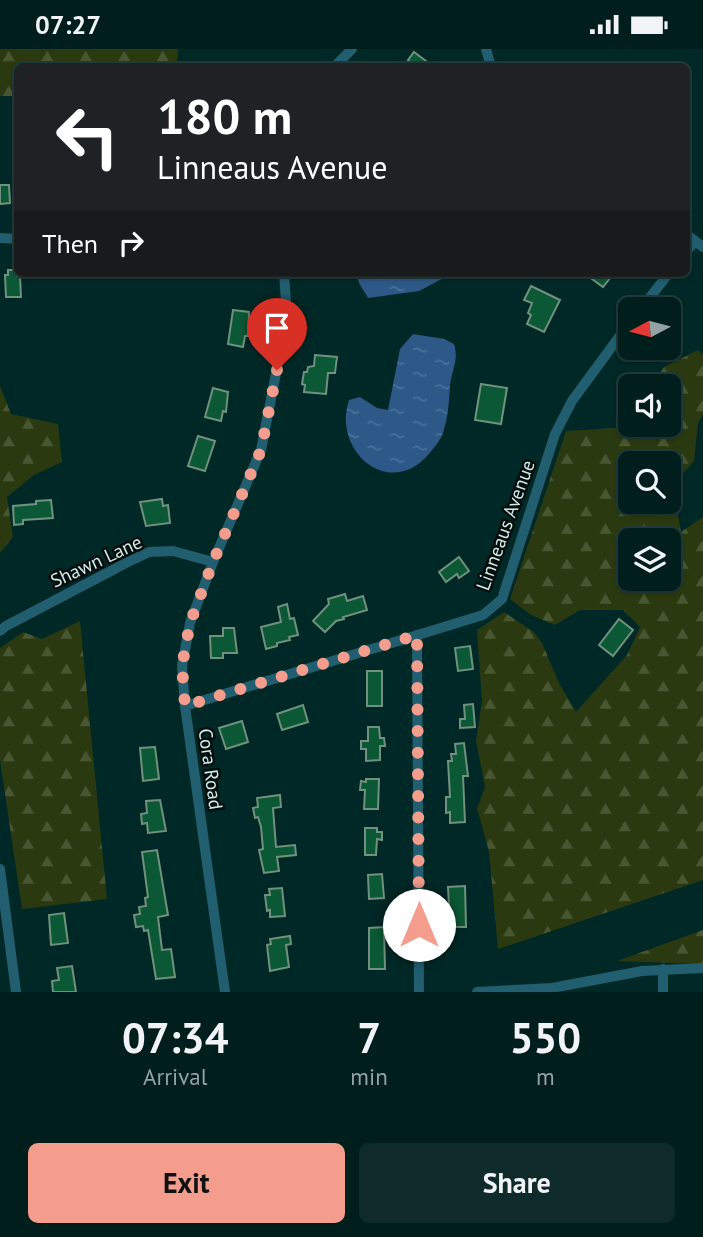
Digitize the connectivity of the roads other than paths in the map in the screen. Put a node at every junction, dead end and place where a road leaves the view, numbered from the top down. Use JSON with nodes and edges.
{"nodes":[{"id":1,"x":352,"y":49,"type":"edge"},
{"id":2,"x":338,"y":63,"type":"edge"},
{"id":3,"x":284,"y":277,"type":"edge"},
{"id":4,"x":666,"y":277,"type":"edge"},
{"id":5,"x":650,"y":297,"type":"edge"},
{"id":6,"x":618,"y":338,"type":"edge"},
{"id":7,"x":213,"y":562,"type":"junction"},
{"id":8,"x":0,"y":631,"type":"edge"},
{"id":9,"x":417,"y":635,"type":"junction"},
{"id":10,"x":185,"y":706,"type":"junction"},
{"id":11,"x":0,"y":869,"type":"edge"},
{"id":12,"x":703,"y":968,"type":"edge"},
{"id":13,"x":663,"y":969,"type":"junction"},
{"id":14,"x":556,"y":990,"type":"edge"},
{"id":15,"x":16,"y":992,"type":"edge"},
{"id":16,"x":225,"y":992,"type":"edge"},
{"id":17,"x":419,"y":992,"type":"edge"},
{"id":18,"x":477,"y":992,"type":"edge"},
{"id":19,"x":663,"y":992,"type":"edge"}],
"edges":[{"from":1,"to":2,"type":"street"},
{"from":3,"to":7,"type":"street","name":"Cora Road"},
{"from":4,"to":5,"type":"street"},
{"from":6,"to":9,"type":"street","name":"Linneaus Avenue"},
{"from":7,"to":8,"type":"street","name":"Shawn Lane"},
{"from":7,"to":10,"type":"street","name":"Cora Road"},
{"from":9,"to":10,"type":"street","name":"Linneaus Avenue"},
{"from":9,"to":17,"type":"street"},
{"from":10,"to":16,"type":"street","name":"Cora Road"},
{"from":11,"to":15,"type":"street"},
{"from":12,"to":13,"type":"street"},
{"from":13,"to":14,"type":"street"},
{"from":13,"to":19,"type":"street"},
{"from":14,"to":18,"type":"street"}]}
